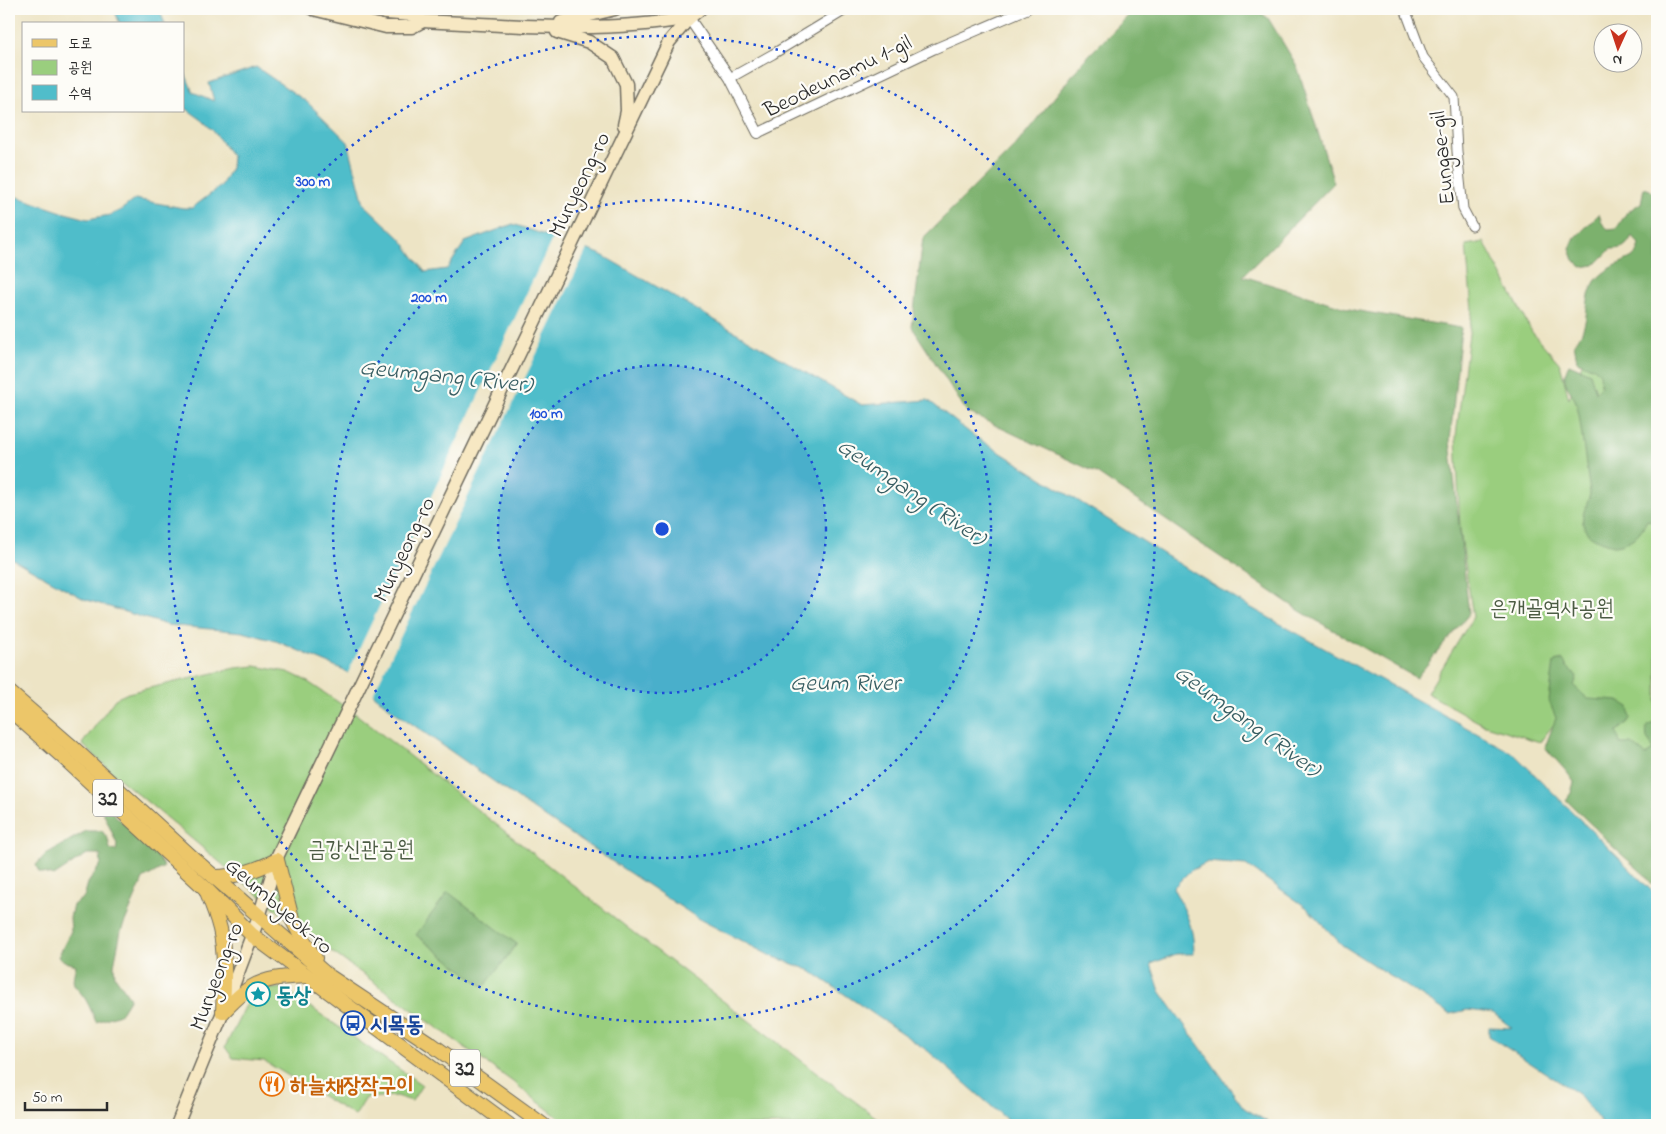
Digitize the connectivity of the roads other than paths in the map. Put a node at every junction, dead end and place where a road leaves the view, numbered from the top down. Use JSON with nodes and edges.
{"nodes":[{"id":1,"x":313,"y":9,"type":"edge"},
{"id":2,"x":366,"y":9,"type":"edge"},
{"id":3,"x":614,"y":9,"type":"edge"},
{"id":4,"x":700,"y":9,"type":"edge"},
{"id":5,"x":847,"y":9,"type":"edge"},
{"id":6,"x":1027,"y":9,"type":"edge"},
{"id":7,"x":1405,"y":9,"type":"edge"},
{"id":8,"x":689,"y":18,"type":"junction"},
{"id":9,"x":422,"y":21,"type":"junction"},
{"id":10,"x":542,"y":27,"type":"junction"},
{"id":11,"x":730,"y":78,"type":"junction"},
{"id":12,"x":758,"y":133,"type":"joint"},
{"id":13,"x":620,"y":144,"type":"junction"},
{"id":14,"x":1472,"y":226,"type":"dead end"},
{"id":15,"x":9,"y":692,"type":"edge"},
{"id":16,"x":9,"y":709,"type":"edge"},
{"id":17,"x":278,"y":858,"type":"junction"},
{"id":18,"x":214,"y":877,"type":"junction"},
{"id":19,"x":206,"y":889,"type":"junction"},
{"id":20,"x":259,"y":917,"type":"junction"},
{"id":21,"x":252,"y":935,"type":"junction"},
{"id":22,"x":327,"y":975,"type":"junction"},
{"id":23,"x":307,"y":976,"type":"junction"},
{"id":24,"x":223,"y":1012,"type":"junction"},
{"id":25,"x":177,"y":1125,"type":"edge"},
{"id":26,"x":510,"y":1125,"type":"edge"},
{"id":27,"x":543,"y":1125,"type":"edge"}],
"edges":[{"from":1,"to":9,"type":"main road"},
{"from":2,"to":9,"type":"main road"},
{"from":3,"to":10,"type":"main road"},
{"from":4,"to":8,"type":"main road","name":"Muryeong-ro"},
{"from":5,"to":11,"type":"street"},
{"from":6,"to":12,"type":"street","name":"Beodeunamu 1-gil"},
{"from":7,"to":14,"type":"street","name":"Eungae-gil"},
{"from":8,"to":10,"type":"main road"},
{"from":8,"to":11,"type":"street","name":"Beodeunamu 1-gil"},
{"from":8,"to":13,"type":"main road","name":"Muryeong-ro"},
{"from":9,"to":10,"type":"main road"},
{"from":10,"to":13,"type":"main road"},
{"from":11,"to":12,"type":"street","name":"Beodeunamu 1-gil"},
{"from":13,"to":17,"type":"main road","name":"Muryeong-ro"},
{"from":15,"to":18,"type":"main road","name":"Geumbyeok-ro","number":"32"},
{"from":16,"to":19,"type":"main road","name":"Geumbyeok-ro","number":"32"},
{"from":17,"to":18,"type":"main road"},
{"from":17,"to":20,"type":"main road","name":"Muryeong-ro"},
{"from":17,"to":22,"type":"main road"},
{"from":18,"to":20,"type":"main road","name":"Geumbyeok-ro","number":"32"},
{"from":19,"to":21,"type":"main road","name":"Geumbyeok-ro","number":"32"},
{"from":19,"to":24,"type":"main road"},
{"from":20,"to":21,"type":"main road","name":"Muryeong-ro"},
{"from":20,"to":22,"type":"main road","name":"Geumbyeok-ro","number":"32"},
{"from":21,"to":23,"type":"main road","name":"Geumbyeok-ro","number":"32"},
{"from":21,"to":24,"type":"main road","name":"Muryeong-ro"},
{"from":22,"to":27,"type":"main road","name":"Geumbyeok-ro","number":"32"},
{"from":23,"to":24,"type":"main road"},
{"from":23,"to":26,"type":"main road","name":"Geumbyeok-ro","number":"32"},
{"from":24,"to":25,"type":"main road","name":"Muryeong-ro"}]}
